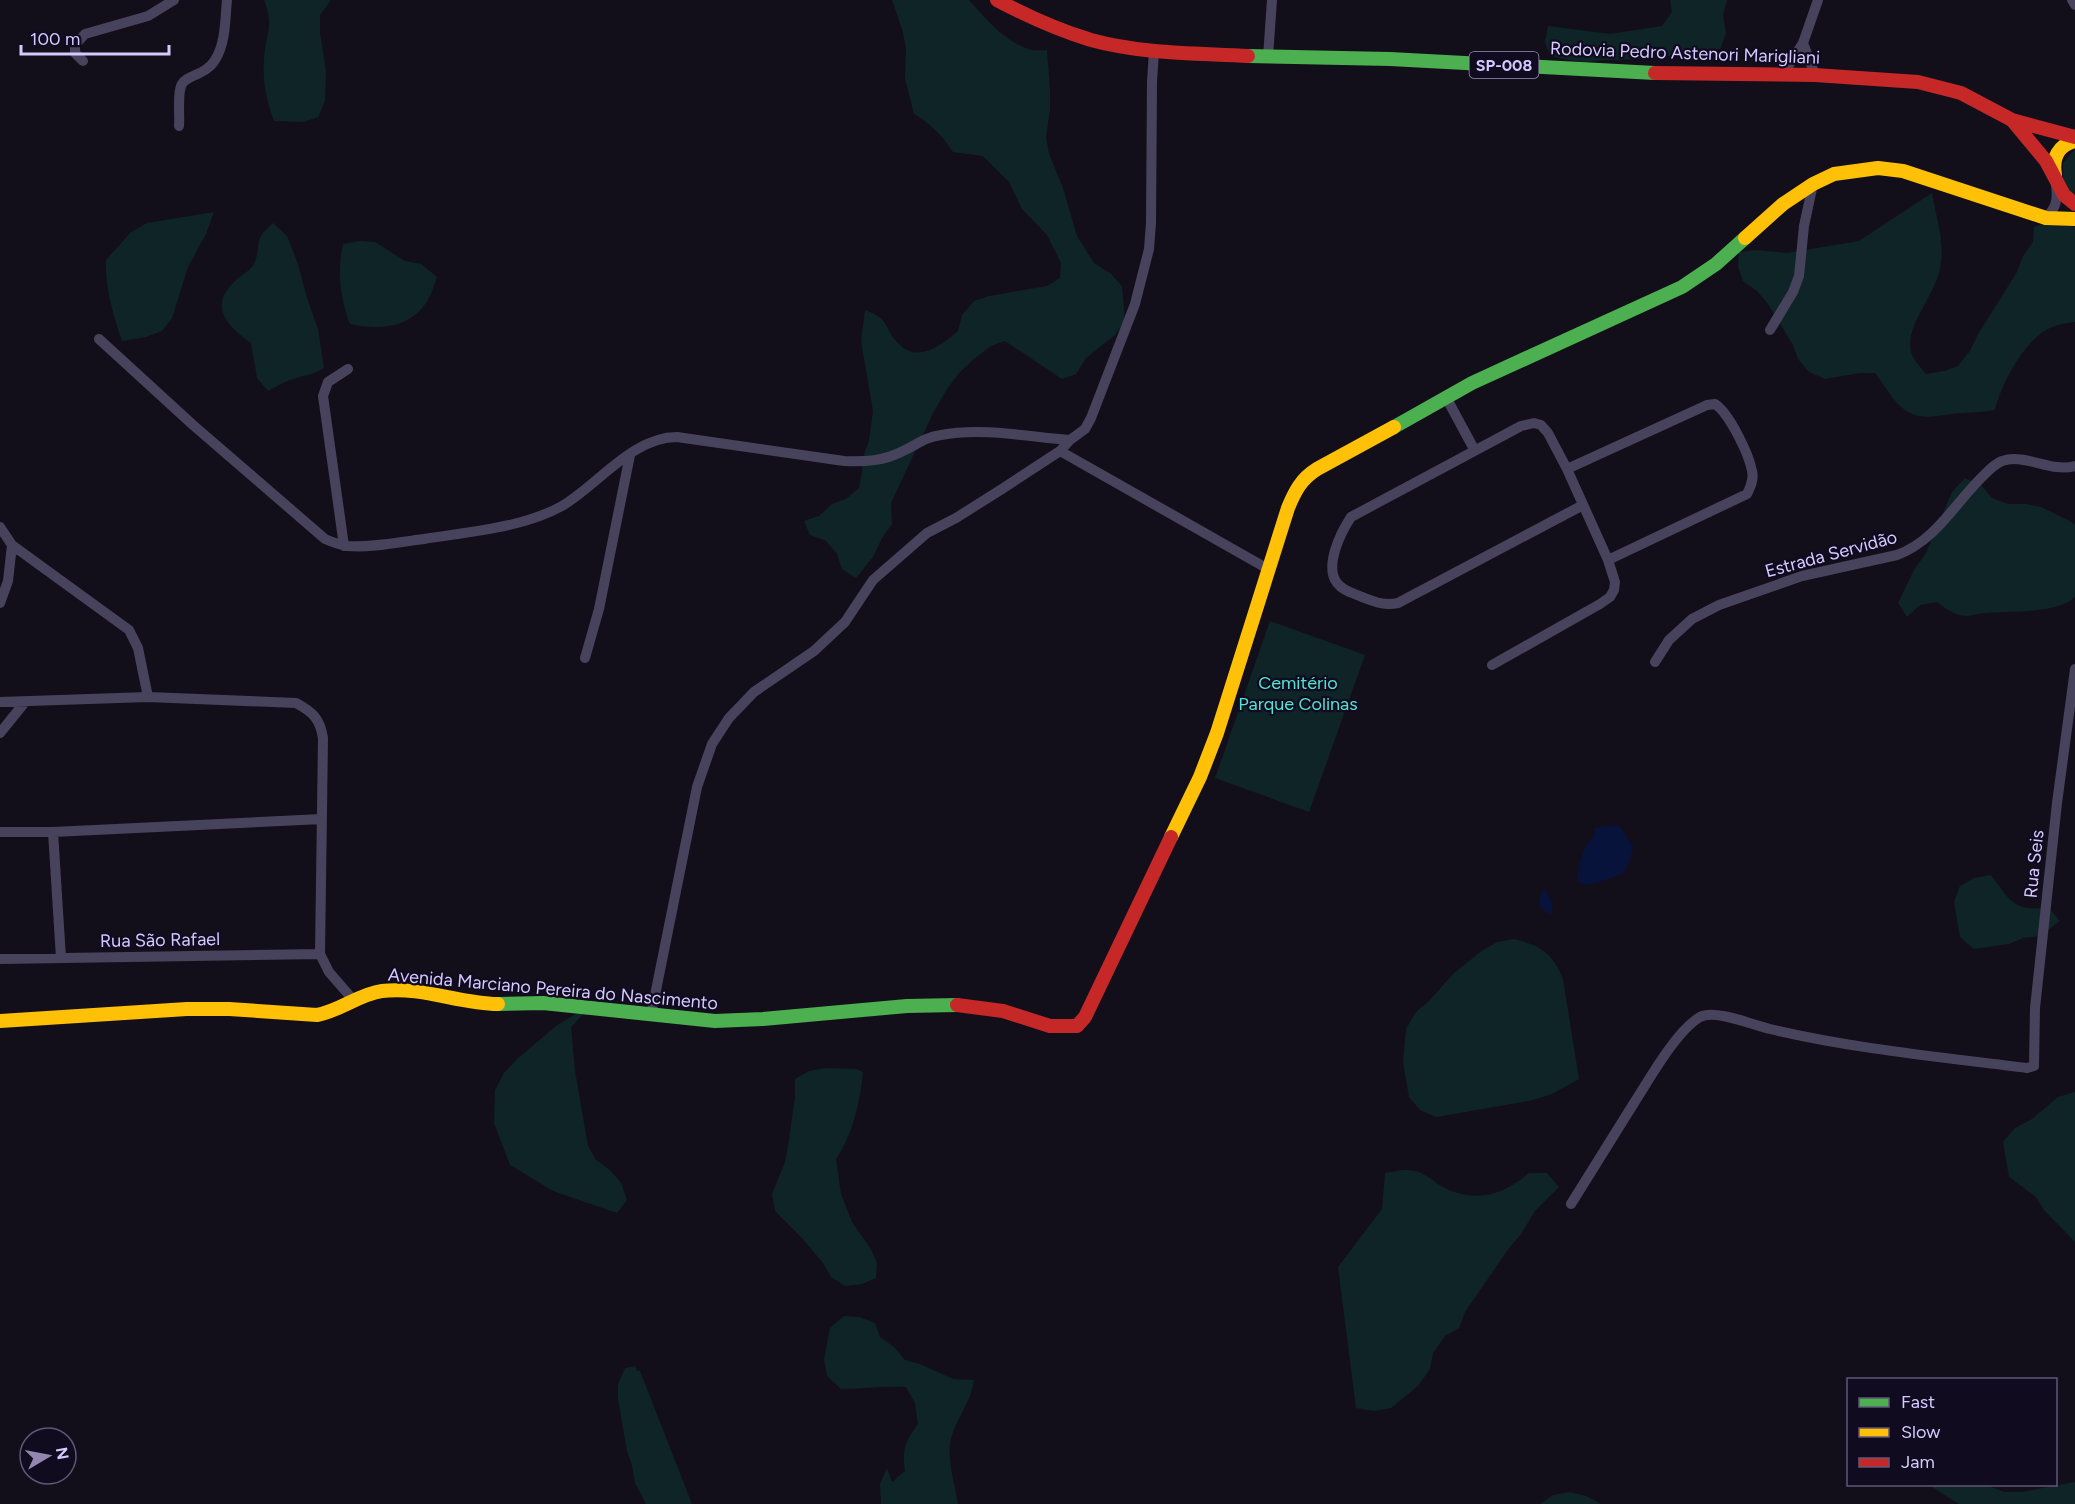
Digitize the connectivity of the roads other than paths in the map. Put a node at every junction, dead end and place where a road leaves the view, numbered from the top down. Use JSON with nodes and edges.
{"nodes":[{"id":1,"x":174,"y":0,"type":"edge"},
{"id":2,"x":227,"y":0,"type":"edge"},
{"id":3,"x":997,"y":0,"type":"edge"},
{"id":4,"x":1272,"y":0,"type":"edge"},
{"id":5,"x":1818,"y":0,"type":"edge"},
{"id":6,"x":2072,"y":0,"type":"edge"},
{"id":7,"x":2075,"y":5,"type":"edge"},
{"id":8,"x":1803,"y":43,"type":"junction"},
{"id":9,"x":1154,"y":51,"type":"junction"},
{"id":10,"x":1268,"y":57,"type":"junction"},
{"id":11,"x":83,"y":61,"type":"dead end"},
{"id":12,"x":1783,"y":74,"type":"junction"},
{"id":13,"x":1815,"y":75,"type":"junction"},
{"id":14,"x":2012,"y":120,"type":"junction"},
{"id":15,"x":179,"y":126,"type":"dead end"},
{"id":16,"x":2075,"y":139,"type":"edge"},
{"id":17,"x":2056,"y":180,"type":"junction"},
{"id":18,"x":1813,"y":184,"type":"junction"},
{"id":19,"x":2075,"y":204,"type":"edge"},
{"id":20,"x":2046,"y":218,"type":"junction"},
{"id":21,"x":2075,"y":219,"type":"edge"},
{"id":22,"x":1770,"y":330,"type":"dead end"},
{"id":23,"x":99,"y":339,"type":"dead end"},
{"id":24,"x":348,"y":369,"type":"dead end"},
{"id":25,"x":1447,"y":399,"type":"junction"},
{"id":26,"x":1070,"y":440,"type":"junction"},
{"id":27,"x":1474,"y":449,"type":"junction"},
{"id":28,"x":1060,"y":450,"type":"junction"},
{"id":29,"x":630,"y":455,"type":"junction"},
{"id":30,"x":2075,"y":466,"type":"edge"},
{"id":31,"x":1567,"y":469,"type":"junction"},
{"id":32,"x":1583,"y":504,"type":"junction"},
{"id":33,"x":0,"y":527,"type":"edge"},
{"id":34,"x":12,"y":545,"type":"junction"},
{"id":35,"x":344,"y":546,"type":"junction"},
{"id":36,"x":1608,"y":560,"type":"junction"},
{"id":37,"x":1268,"y":569,"type":"junction"},
{"id":38,"x":0,"y":603,"type":"edge"},
{"id":39,"x":585,"y":658,"type":"dead end"},
{"id":40,"x":1655,"y":662,"type":"dead end"},
{"id":41,"x":1492,"y":665,"type":"dead end"},
{"id":42,"x":2075,"y":669,"type":"edge"},
{"id":43,"x":148,"y":696,"type":"junction"},
{"id":44,"x":0,"y":702,"type":"edge"},
{"id":45,"x":25,"y":702,"type":"junction"},
{"id":46,"x":0,"y":733,"type":"edge"},
{"id":47,"x":322,"y":819,"type":"junction"},
{"id":48,"x":0,"y":832,"type":"edge"},
{"id":49,"x":53,"y":832,"type":"junction"},
{"id":50,"x":320,"y":954,"type":"junction"},
{"id":51,"x":61,"y":958,"type":"junction"},
{"id":52,"x":0,"y":959,"type":"edge"},
{"id":53,"x":355,"y":1002,"type":"junction"},
{"id":54,"x":651,"y":1015,"type":"junction"},
{"id":55,"x":0,"y":1021,"type":"edge"},
{"id":56,"x":1571,"y":1204,"type":"dead end"}],
"edges":[{"from":1,"to":11,"type":"street"},
{"from":2,"to":15,"type":"street"},
{"from":3,"to":9,"type":"street","name":"Rodovia Pedro Astenori Marigliani","number":"SP-008"},
{"from":4,"to":10,"type":"street"},
{"from":5,"to":8,"type":"street"},
{"from":6,"to":7,"type":"street"},
{"from":8,"to":12,"type":"street"},
{"from":8,"to":13,"type":"street"},
{"from":9,"to":10,"type":"street","name":"Rodovia Pedro Astenori Marigliani","number":"SP-008"},
{"from":9,"to":26,"type":"street"},
{"from":10,"to":12,"type":"street","name":"Rodovia Pedro Astenori Marigliani","number":"SP-008"},
{"from":12,"to":13,"type":"street","name":"Rodovia Pedro Astenori Marigliani","number":"SP-008"},
{"from":13,"to":14,"type":"street","name":"Rodovia Pedro Astenori Marigliani","number":"SP-008"},
{"from":14,"to":16,"type":"street","name":"Rodovia Pedro Astenori Marigliani","number":"SP-008"},
{"from":14,"to":17,"type":"street","name":"Rodovia Pedro Astenori Marigliani","number":"SP-008"},
{"from":16,"to":17,"type":"street"},
{"from":17,"to":19,"type":"street","name":"Rodovia Pedro Astenori Marigliani","number":"SP-008"},
{"from":17,"to":20,"type":"street"},
{"from":18,"to":20,"type":"street","name":"Avenida Marciano Pereira do Nascimento"},
{"from":18,"to":22,"type":"street"},
{"from":18,"to":25,"type":"street","name":"Avenida Marciano Pereira do Nascimento"},
{"from":20,"to":21,"type":"street","name":"Avenida Marciano Pereira do Nascimento"},
{"from":23,"to":35,"type":"street"},
{"from":24,"to":35,"type":"street"},
{"from":25,"to":27,"type":"street"},
{"from":25,"to":37,"type":"street","name":"Avenida Marciano Pereira do Nascimento"},
{"from":26,"to":28,"type":"street"},
{"from":26,"to":29,"type":"street"},
{"from":27,"to":31,"type":"street"},
{"from":27,"to":32,"type":"street"},
{"from":28,"to":37,"type":"street"},
{"from":28,"to":54,"type":"street"},
{"from":29,"to":35,"type":"street"},
{"from":29,"to":39,"type":"street"},
{"from":30,"to":40,"type":"street","name":"Estrada Servidão"},
{"from":31,"to":32,"type":"street"},
{"from":31,"to":36,"type":"street"},
{"from":32,"to":36,"type":"street"},
{"from":33,"to":34,"type":"street"},
{"from":34,"to":38,"type":"street"},
{"from":34,"to":43,"type":"street"},
{"from":36,"to":41,"type":"street"},
{"from":37,"to":54,"type":"street","name":"Avenida Marciano Pereira do Nascimento"},
{"from":42,"to":56,"type":"street","name":"Rua Seis"},
{"from":43,"to":45,"type":"street"},
{"from":43,"to":47,"type":"street"},
{"from":44,"to":45,"type":"street"},
{"from":45,"to":46,"type":"street"},
{"from":47,"to":49,"type":"street"},
{"from":47,"to":50,"type":"street"},
{"from":48,"to":49,"type":"street"},
{"from":49,"to":51,"type":"street"},
{"from":50,"to":51,"type":"street","name":"Rua São Rafael"},
{"from":50,"to":53,"type":"street"},
{"from":51,"to":52,"type":"street","name":"Rua São Rafael"},
{"from":53,"to":54,"type":"street","name":"Avenida Marciano Pereira do Nascimento"},
{"from":53,"to":55,"type":"street","name":"Avenida Marciano Pereira do Nascimento"}]}
